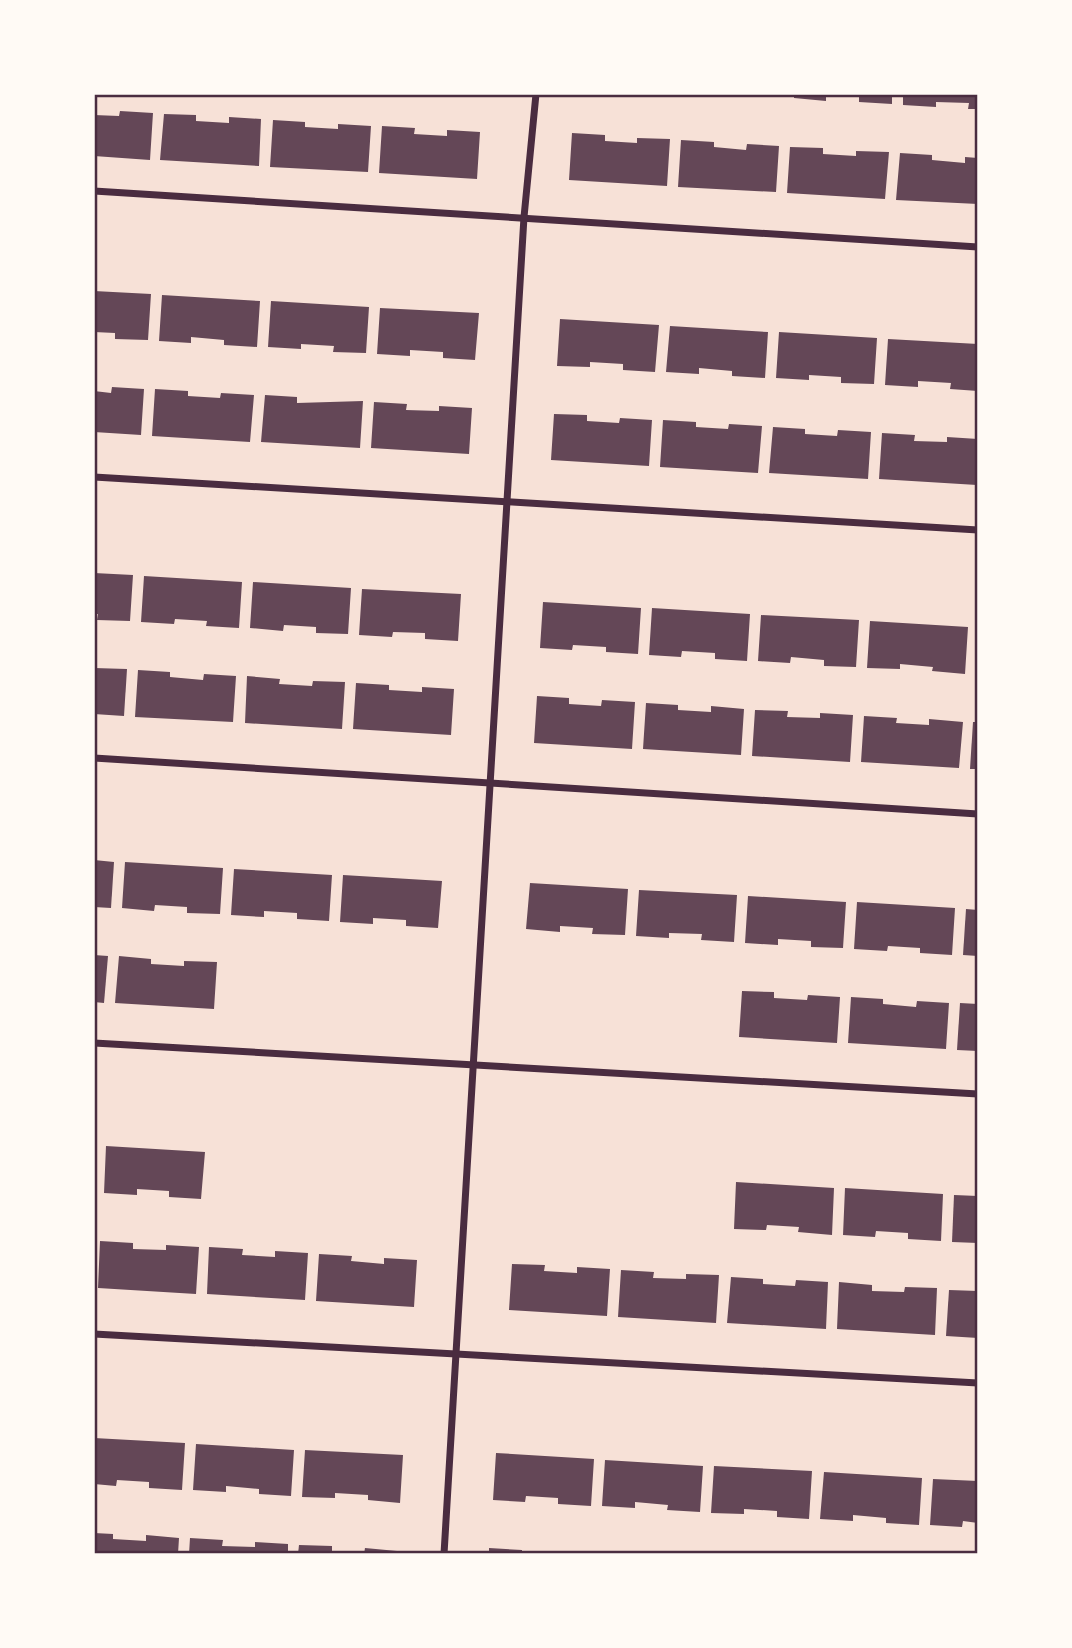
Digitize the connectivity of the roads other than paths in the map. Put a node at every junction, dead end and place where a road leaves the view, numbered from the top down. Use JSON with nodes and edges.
{"nodes":[{"id":1,"x":536,"y":94,"type":"edge"},
{"id":2,"x":94,"y":191,"type":"edge"},
{"id":3,"x":524,"y":217,"type":"junction"},
{"id":4,"x":978,"y":247,"type":"edge"},
{"id":5,"x":94,"y":477,"type":"edge"},
{"id":6,"x":509,"y":503,"type":"junction"},
{"id":7,"x":978,"y":530,"type":"edge"},
{"id":8,"x":94,"y":758,"type":"edge"},
{"id":9,"x":490,"y":782,"type":"junction"},
{"id":10,"x":978,"y":814,"type":"edge"},
{"id":11,"x":94,"y":1043,"type":"edge"},
{"id":12,"x":474,"y":1065,"type":"junction"},
{"id":13,"x":978,"y":1094,"type":"edge"},
{"id":14,"x":94,"y":1334,"type":"edge"},
{"id":15,"x":456,"y":1354,"type":"junction"},
{"id":16,"x":978,"y":1383,"type":"edge"},
{"id":17,"x":444,"y":1553,"type":"edge"}],
"edges":[{"from":1,"to":3,"type":"street"},
{"from":2,"to":3,"type":"street"},
{"from":3,"to":4,"type":"street"},
{"from":3,"to":6,"type":"street"},
{"from":5,"to":6,"type":"street"},
{"from":6,"to":7,"type":"street"},
{"from":6,"to":9,"type":"street"},
{"from":8,"to":9,"type":"street"},
{"from":9,"to":10,"type":"street"},
{"from":9,"to":12,"type":"street"},
{"from":11,"to":12,"type":"street"},
{"from":12,"to":13,"type":"street"},
{"from":12,"to":15,"type":"street"},
{"from":14,"to":15,"type":"street"},
{"from":15,"to":16,"type":"street"},
{"from":15,"to":17,"type":"street"}]}
